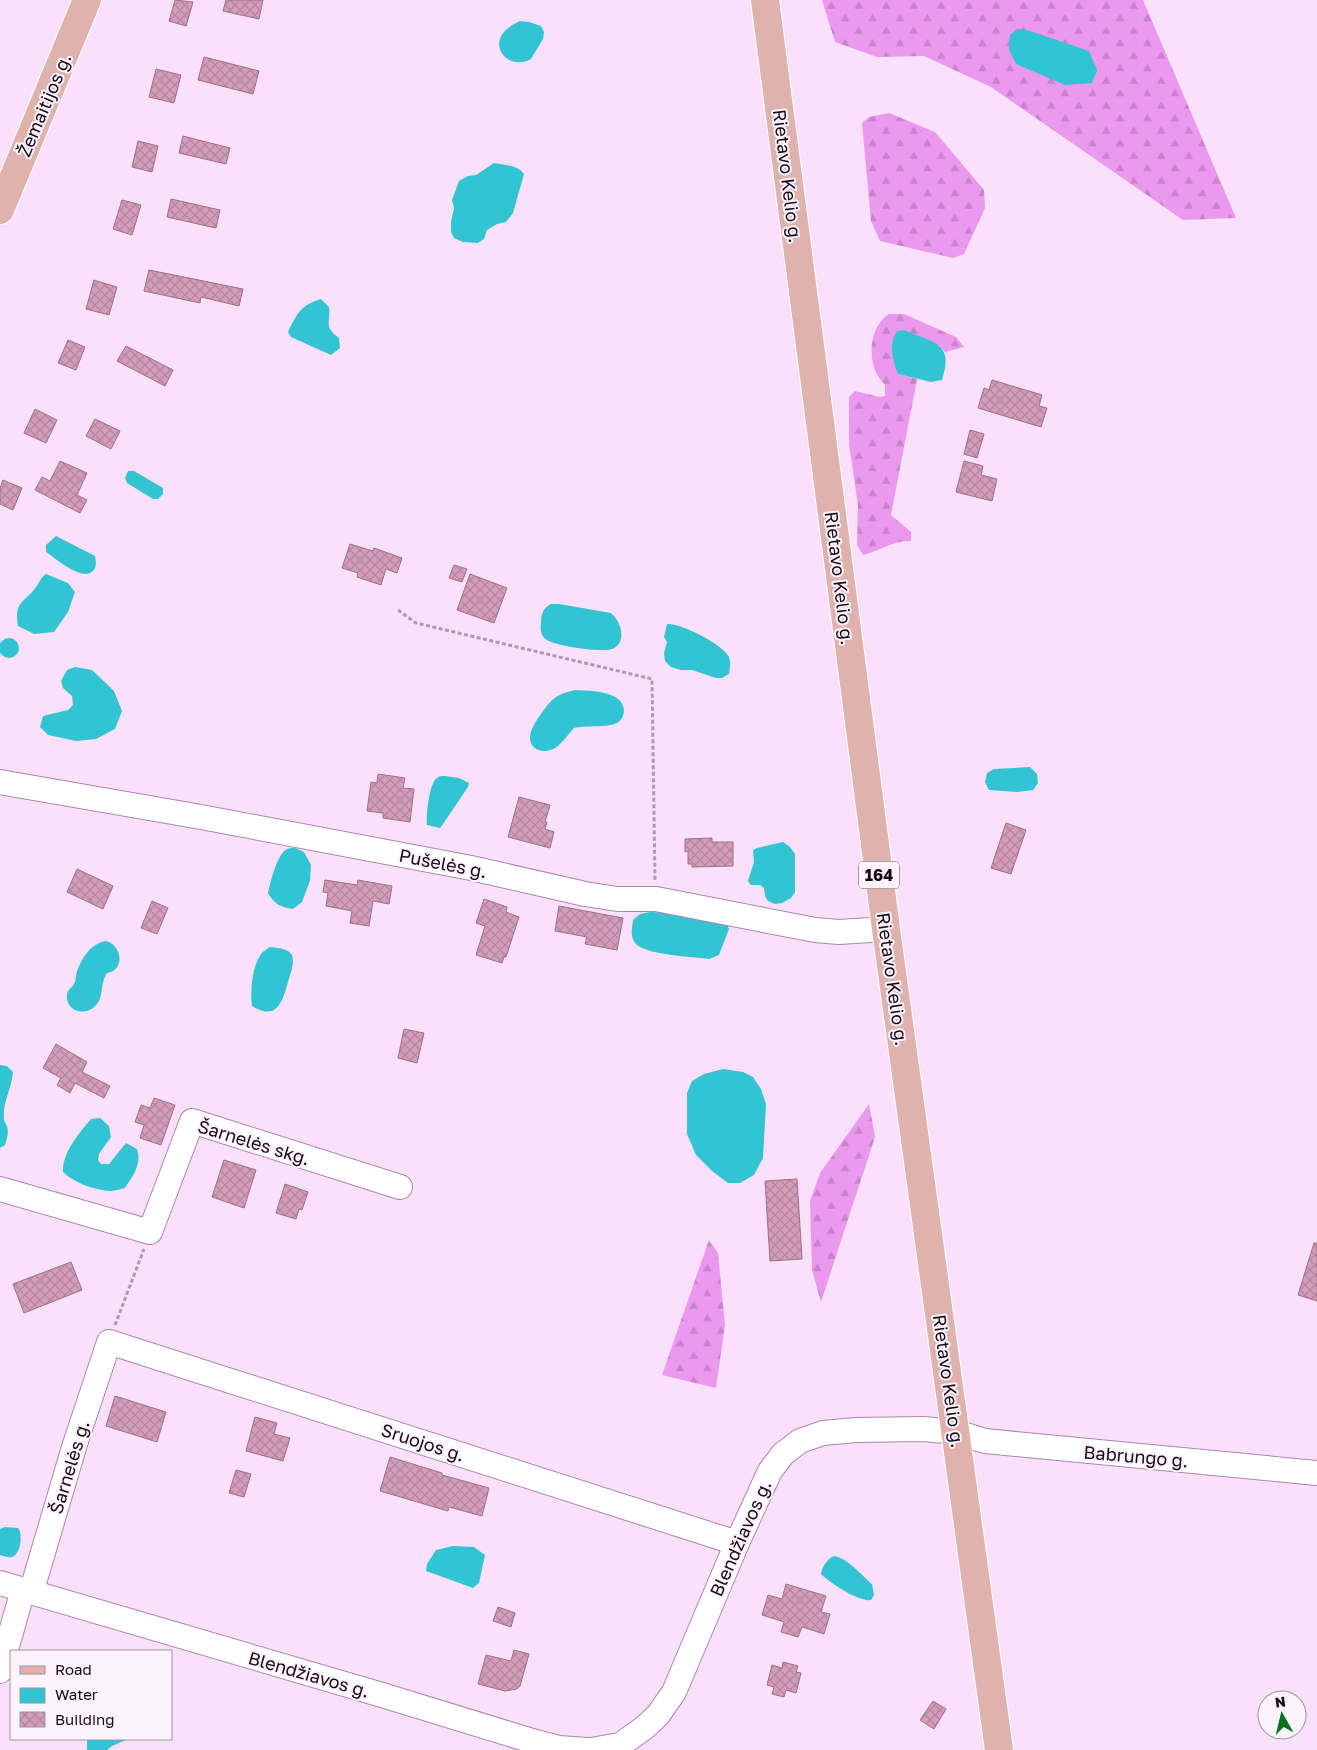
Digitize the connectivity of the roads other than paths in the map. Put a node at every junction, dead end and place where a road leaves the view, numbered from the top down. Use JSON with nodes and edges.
{"nodes":[{"id":1,"x":87,"y":0,"type":"edge"},
{"id":2,"x":765,"y":0,"type":"edge"},
{"id":3,"x":1,"y":205,"type":"edge"},
{"id":4,"x":0,"y":782,"type":"edge"},
{"id":5,"x":886,"y":929,"type":"junction"},
{"id":6,"x":400,"y":1187,"type":"dead end"},
{"id":7,"x":0,"y":1189,"type":"edge"},
{"id":8,"x":109,"y":1342,"type":"joint"},
{"id":9,"x":956,"y":1432,"type":"junction"},
{"id":10,"x":1317,"y":1473,"type":"edge"},
{"id":11,"x":737,"y":1542,"type":"junction"},
{"id":12,"x":0,"y":1583,"type":"edge"},
{"id":13,"x":27,"y":1591,"type":"junction"},
{"id":14,"x":0,"y":1671,"type":"edge"},
{"id":15,"x":587,"y":1750,"type":"edge"},
{"id":16,"x":591,"y":1750,"type":"edge"},
{"id":17,"x":1000,"y":1750,"type":"edge"}],
"edges":[{"from":1,"to":3,"type":"main road","name":"Žemaitijos g."},
{"from":2,"to":5,"type":"main road","name":"Rietavo Kelio g.","number":"164"},
{"from":4,"to":5,"type":"street","name":"Pušelės g."},
{"from":5,"to":9,"type":"main road","name":"Rietavo Kelio g.","number":"164"},
{"from":6,"to":7,"type":"street","name":"Šarnelės skg."},
{"from":8,"to":11,"type":"street","name":"Sruojos g."},
{"from":8,"to":13,"type":"street","name":"Šarnelės g."},
{"from":9,"to":10,"type":"street","name":"Babrungo g."},
{"from":9,"to":11,"type":"street","name":"Blendžiavos g."},
{"from":9,"to":17,"type":"main road","name":"Rietavo Kelio g.","number":"164"},
{"from":11,"to":16,"type":"street","name":"Blendžiavos g."},
{"from":12,"to":13,"type":"street","name":"Blendžiavos g."},
{"from":13,"to":14,"type":"street","name":"Šarnelės g."},
{"from":13,"to":15,"type":"street","name":"Blendžiavos g."}]}
